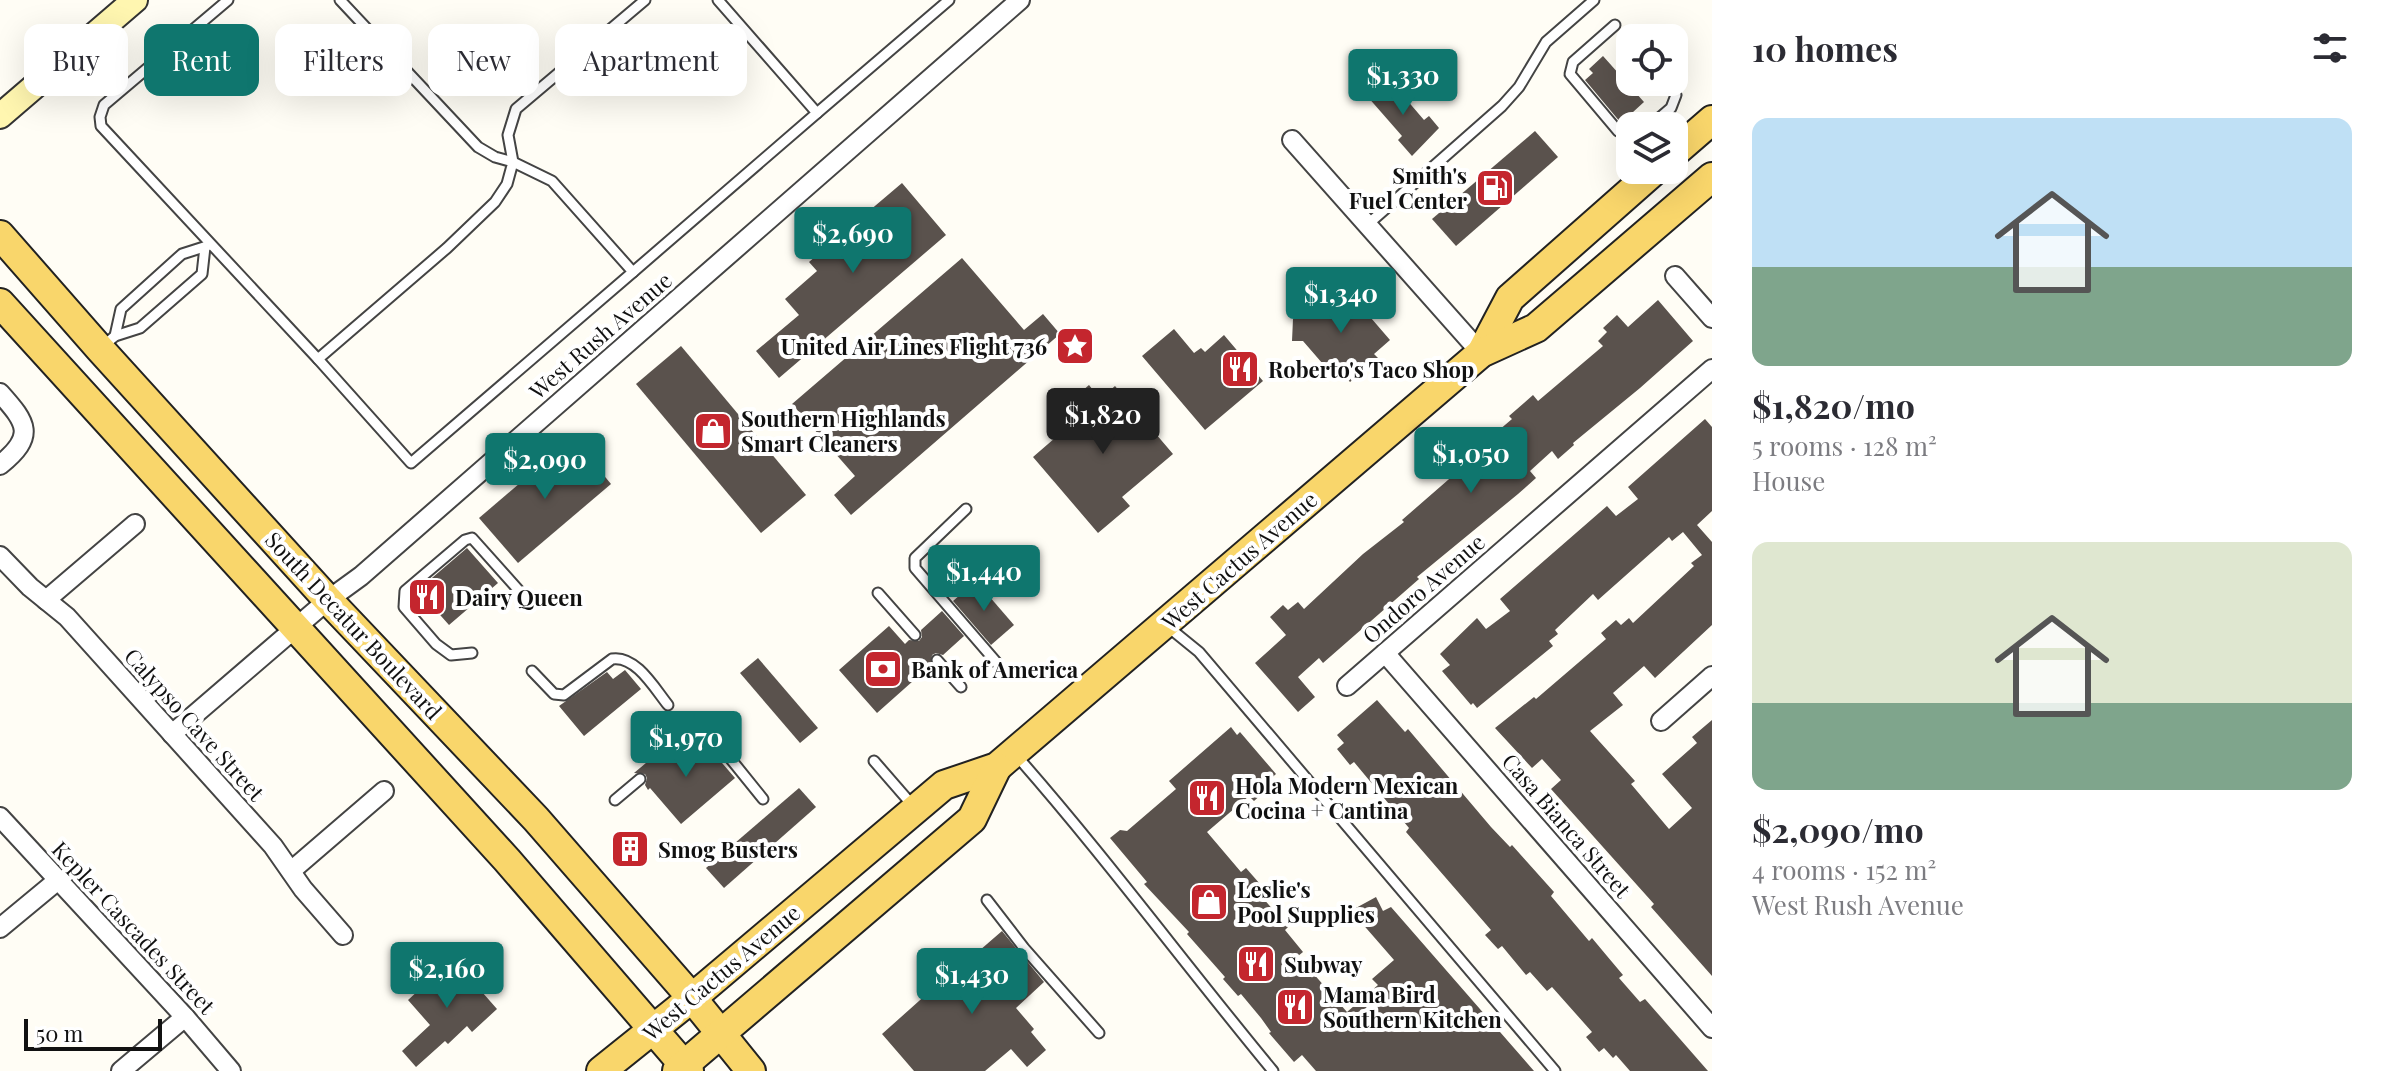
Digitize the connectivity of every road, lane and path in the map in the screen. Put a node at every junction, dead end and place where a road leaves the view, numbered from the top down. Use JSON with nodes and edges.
{"nodes":[{"id":1,"x":135,"y":0,"type":"edge"},
{"id":2,"x":228,"y":0,"type":"edge"},
{"id":3,"x":340,"y":0,"type":"edge"},
{"id":4,"x":645,"y":0,"type":"edge"},
{"id":5,"x":718,"y":0,"type":"edge"},
{"id":6,"x":949,"y":0,"type":"edge"},
{"id":7,"x":1020,"y":0,"type":"edge"},
{"id":8,"x":1594,"y":0,"type":"edge"},
{"id":9,"x":1615,"y":25,"type":"dead end"},
{"id":10,"x":817,"y":113,"type":"junction"},
{"id":11,"x":0,"y":116,"type":"edge"},
{"id":12,"x":1712,"y":120,"type":"edge"},
{"id":13,"x":1616,"y":129,"type":"edge"},
{"id":14,"x":1292,"y":140,"type":"dead end"},
{"id":15,"x":1688,"y":141,"type":"edge"},
{"id":16,"x":513,"y":162,"type":"junction"},
{"id":17,"x":1712,"y":177,"type":"edge"},
{"id":18,"x":1639,"y":184,"type":"edge"},
{"id":19,"x":1367,"y":225,"type":"junction"},
{"id":20,"x":0,"y":235,"type":"edge"},
{"id":21,"x":208,"y":245,"type":"junction"},
{"id":22,"x":633,"y":272,"type":"junction"},
{"id":23,"x":1675,"y":276,"type":"dead end"},
{"id":24,"x":0,"y":303,"type":"edge"},
{"id":25,"x":1712,"y":318,"type":"edge"},
{"id":26,"x":107,"y":342,"type":"junction"},
{"id":27,"x":1481,"y":353,"type":"junction"},
{"id":28,"x":318,"y":359,"type":"junction"},
{"id":29,"x":1712,"y":369,"type":"edge"},
{"id":30,"x":0,"y":393,"type":"edge"},
{"id":31,"x":0,"y":465,"type":"edge"},
{"id":32,"x":966,"y":509,"type":"dead end"},
{"id":33,"x":135,"y":524,"type":"dead end"},
{"id":34,"x":0,"y":556,"type":"edge"},
{"id":35,"x":878,"y":593,"type":"dead end"},
{"id":36,"x":46,"y":600,"type":"junction"},
{"id":37,"x":328,"y":600,"type":"junction"},
{"id":38,"x":530,"y":603,"type":"dead end"},
{"id":39,"x":1165,"y":623,"type":"junction"},
{"id":40,"x":298,"y":628,"type":"junction"},
{"id":41,"x":915,"y":635,"type":"dead end"},
{"id":42,"x":472,"y":653,"type":"dead end"},
{"id":43,"x":1385,"y":653,"type":"junction"},
{"id":44,"x":937,"y":660,"type":"dead end"},
{"id":45,"x":997,"y":663,"type":"dead end"},
{"id":46,"x":532,"y":671,"type":"dead end"},
{"id":47,"x":1712,"y":676,"type":"edge"},
{"id":48,"x":1347,"y":686,"type":"dead end"},
{"id":49,"x":961,"y":687,"type":"dead end"},
{"id":50,"x":668,"y":705,"type":"dead end"},
{"id":51,"x":1661,"y":721,"type":"dead end"},
{"id":52,"x":172,"y":734,"type":"junction"},
{"id":53,"x":676,"y":748,"type":"dead end"},
{"id":54,"x":1006,"y":760,"type":"junction"},
{"id":55,"x":874,"y":761,"type":"dead end"},
{"id":56,"x":640,"y":779,"type":"dead end"},
{"id":57,"x":384,"y":791,"type":"dead end"},
{"id":58,"x":763,"y":799,"type":"dead end"},
{"id":59,"x":615,"y":800,"type":"dead end"},
{"id":60,"x":915,"y":808,"type":"junction"},
{"id":61,"x":0,"y":817,"type":"edge"},
{"id":62,"x":291,"y":871,"type":"junction"},
{"id":63,"x":58,"y":880,"type":"junction"},
{"id":64,"x":987,"y":900,"type":"dead end"},
{"id":65,"x":0,"y":928,"type":"edge"},
{"id":66,"x":343,"y":935,"type":"dead end"},
{"id":67,"x":707,"y":1016,"type":"junction"},
{"id":68,"x":185,"y":1017,"type":"junction"},
{"id":69,"x":1712,"y":1028,"type":"edge"},
{"id":70,"x":1099,"y":1033,"type":"dead end"},
{"id":71,"x":675,"y":1057,"type":"edge"},
{"id":72,"x":121,"y":1071,"type":"edge"},
{"id":73,"x":231,"y":1071,"type":"edge"},
{"id":74,"x":601,"y":1071,"type":"edge"},
{"id":75,"x":751,"y":1071,"type":"edge"},
{"id":76,"x":1273,"y":1071,"type":"edge"},
{"id":77,"x":1555,"y":1071,"type":"edge"}],
"edges":[{"from":1,"to":11,"type":"street"},
{"from":2,"to":21,"type":"lane"},
{"from":3,"to":16,"type":"lane"},
{"from":4,"to":16,"type":"lane"},
{"from":5,"to":10,"type":"lane"},
{"from":6,"to":10,"type":"lane"},
{"from":7,"to":37,"type":"street","name":"West Rush Avenue"},
{"from":8,"to":19,"type":"lane"},
{"from":9,"to":13,"type":"lane"},
{"from":10,"to":22,"type":"lane"},
{"from":12,"to":15,"type":"main road"},
{"from":14,"to":19,"type":"street"},
{"from":16,"to":22,"type":"lane"},
{"from":16,"to":28,"type":"lane"},
{"from":17,"to":27,"type":"main road","name":"West Cactus Avenue"},
{"from":18,"to":27,"type":"main road","name":"West Cactus Avenue"},
{"from":19,"to":27,"type":"street"},
{"from":20,"to":26,"type":"main road","name":"South Decatur Boulevard"},
{"from":21,"to":26,"type":"lane"},
{"from":21,"to":26,"type":"lane"},
{"from":21,"to":28,"type":"lane"},
{"from":22,"to":28,"type":"lane"},
{"from":23,"to":25,"type":"street"},
{"from":24,"to":40,"type":"main road","name":"South Decatur Boulevard"},
{"from":26,"to":37,"type":"main road","name":"South Decatur Boulevard"},
{"from":27,"to":39,"type":"main road","name":"West Cactus Avenue"},
{"from":29,"to":43,"type":"street","name":"Ondoro Avenue"},
{"from":30,"to":31,"type":"street"},
{"from":32,"to":45,"type":"lane"},
{"from":33,"to":36,"type":"street"},
{"from":34,"to":36,"type":"street","name":"Calypso Cave Street"},
{"from":35,"to":41,"type":"lane"},
{"from":36,"to":52,"type":"street","name":"Calypso Cave Street"},
{"from":37,"to":40,"type":"street","name":"West Rush Avenue"},
{"from":37,"to":67,"type":"main road","name":"South Decatur Boulevard"},
{"from":38,"to":42,"type":"lane"},
{"from":39,"to":54,"type":"main road","name":"West Cactus Avenue"},
{"from":39,"to":77,"type":"lane"},
{"from":40,"to":52,"type":"street","name":"West Rush Avenue"},
{"from":40,"to":71,"type":"main road","name":"South Decatur Boulevard"},
{"from":43,"to":48,"type":"street","name":"Ondoro Avenue"},
{"from":43,"to":69,"type":"street","name":"Casa Bianca Street"},
{"from":44,"to":49,"type":"lane"},
{"from":46,"to":50,"type":"lane"},
{"from":47,"to":51,"type":"street"},
{"from":52,"to":62,"type":"street","name":"Calypso Cave Street"},
{"from":53,"to":58,"type":"lane"},
{"from":54,"to":60,"type":"main road","name":"West Cactus Avenue"},
{"from":54,"to":67,"type":"main road","name":"West Cactus Avenue"},
{"from":54,"to":76,"type":"lane"},
{"from":55,"to":60,"type":"lane"},
{"from":56,"to":59,"type":"lane"},
{"from":57,"to":62,"type":"street"},
{"from":60,"to":67,"type":"main road","name":"West Cactus Avenue"},
{"from":61,"to":63,"type":"street","name":"Kepler Cascades Street"},
{"from":62,"to":66,"type":"street","name":"Calypso Cave Street"},
{"from":63,"to":65,"type":"street"},
{"from":63,"to":68,"type":"street","name":"Kepler Cascades Street"},
{"from":64,"to":70,"type":"lane"},
{"from":67,"to":71,"type":"main road","name":"West Cactus Avenue"},
{"from":67,"to":71,"type":"main road","name":"West Cactus Avenue"},
{"from":67,"to":75,"type":"main road","name":"South Decatur Boulevard"},
{"from":68,"to":72,"type":"street"},
{"from":68,"to":73,"type":"street","name":"Kepler Cascades Street"},
{"from":71,"to":74,"type":"main road","name":"West Cactus Avenue"}]}
